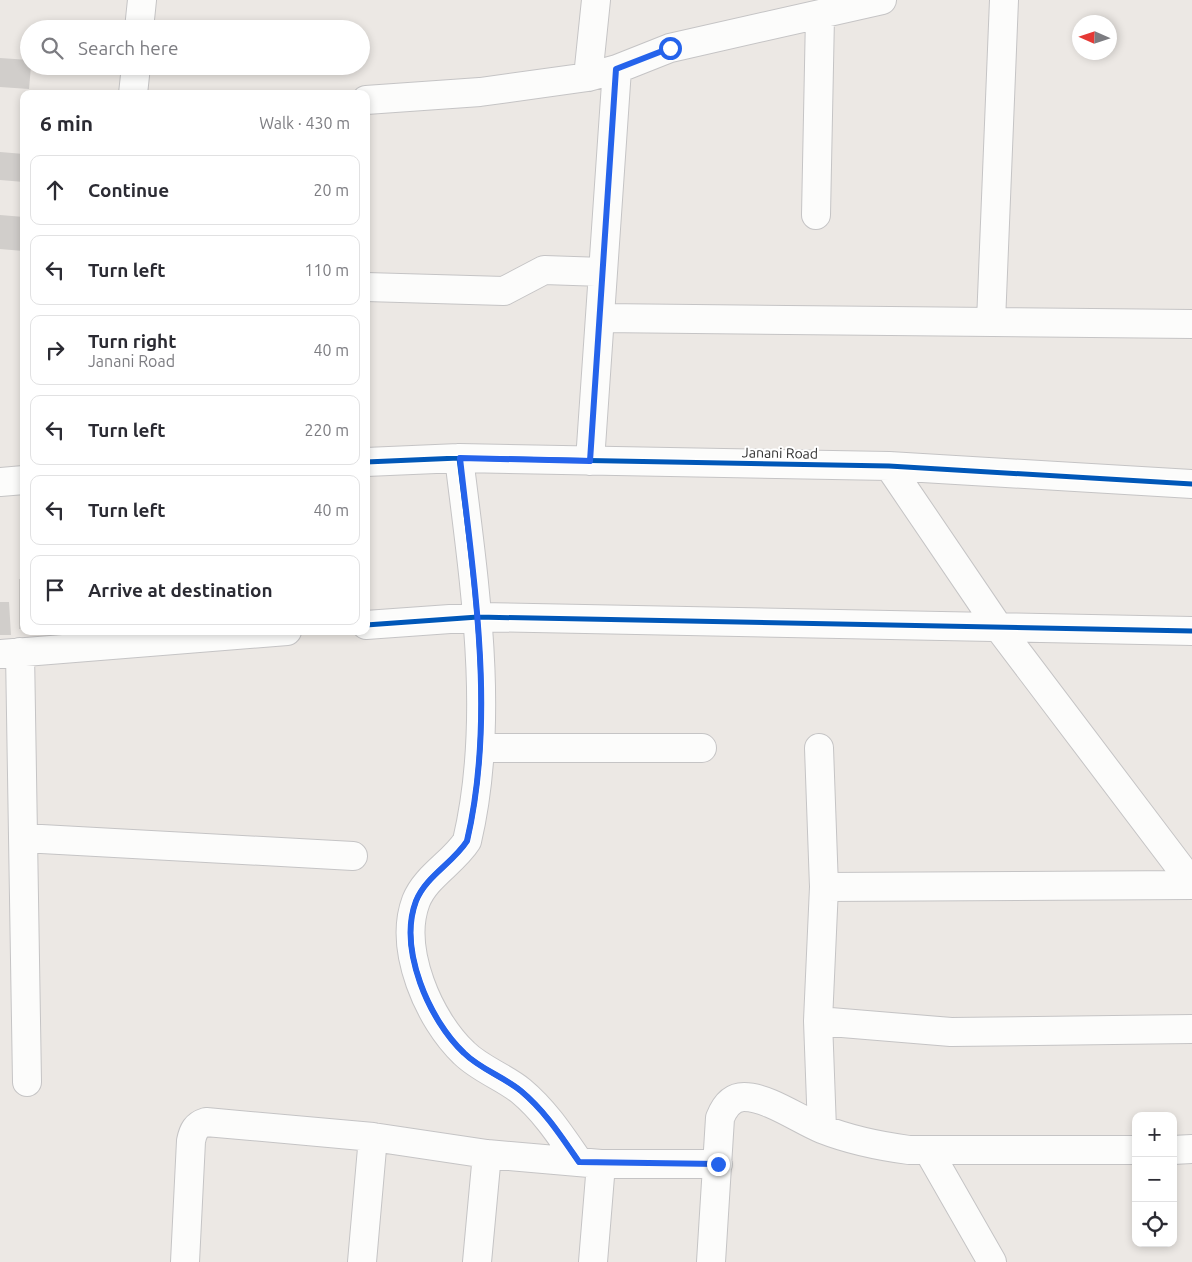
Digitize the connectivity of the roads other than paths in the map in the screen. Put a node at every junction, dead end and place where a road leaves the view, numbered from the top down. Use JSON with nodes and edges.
{"nodes":[{"id":1,"x":142,"y":0,"type":"edge"},
{"id":2,"x":596,"y":0,"type":"edge"},
{"id":3,"x":882,"y":0,"type":"edge"},
{"id":4,"x":1004,"y":0,"type":"edge"},
{"id":5,"x":820,"y":16,"type":"junction"},
{"id":6,"x":140,"y":20,"type":"edge"},
{"id":7,"x":616,"y":69,"type":"junction"},
{"id":8,"x":135,"y":75,"type":"edge"},
{"id":9,"x":588,"y":77,"type":"junction"},
{"id":10,"x":133,"y":90,"type":"edge"},
{"id":11,"x":370,"y":100,"type":"edge"},
{"id":12,"x":816,"y":215,"type":"dead end"},
{"id":13,"x":604,"y":272,"type":"junction"},
{"id":14,"x":370,"y":287,"type":"edge"},
{"id":15,"x":601,"y":318,"type":"junction"},
{"id":16,"x":990,"y":322,"type":"junction"},
{"id":17,"x":1192,"y":324,"type":"edge"},
{"id":18,"x":460,"y":458,"type":"junction"},
{"id":19,"x":590,"y":461,"type":"junction"},
{"id":20,"x":370,"y":462,"type":"edge"},
{"id":21,"x":889,"y":466,"type":"junction"},
{"id":22,"x":20,"y":480,"type":"edge"},
{"id":23,"x":0,"y":482,"type":"edge"},
{"id":24,"x":1192,"y":484,"type":"edge"},
{"id":25,"x":478,"y":616,"type":"junction"},
{"id":26,"x":370,"y":625,"type":"edge"},
{"id":27,"x":999,"y":628,"type":"junction"},
{"id":28,"x":1192,"y":631,"type":"edge"},
{"id":29,"x":237,"y":635,"type":"edge"},
{"id":30,"x":10,"y":653,"type":"edge"},
{"id":31,"x":481,"y":748,"type":"junction"},
{"id":32,"x":702,"y":748,"type":"dead end"},
{"id":33,"x":819,"y":748,"type":"dead end"},
{"id":34,"x":23,"y":838,"type":"junction"},
{"id":35,"x":353,"y":856,"type":"dead end"},
{"id":36,"x":1192,"y":884,"type":"edge"},
{"id":37,"x":824,"y":887,"type":"junction"},
{"id":38,"x":818,"y":1022,"type":"junction"},
{"id":39,"x":1192,"y":1029,"type":"edge"},
{"id":40,"x":27,"y":1082,"type":"dead end"},
{"id":41,"x":822,"y":1129,"type":"junction"},
{"id":42,"x":373,"y":1137,"type":"junction"},
{"id":43,"x":1192,"y":1149,"type":"edge"},
{"id":44,"x":928,"y":1150,"type":"junction"},
{"id":45,"x":1132,"y":1150,"type":"edge"},
{"id":46,"x":1177,"y":1150,"type":"edge"},
{"id":47,"x":486,"y":1154,"type":"junction"},
{"id":48,"x":590,"y":1163,"type":"junction"},
{"id":49,"x":718,"y":1164,"type":"junction"},
{"id":50,"x":185,"y":1262,"type":"edge"},
{"id":51,"x":362,"y":1262,"type":"edge"},
{"id":52,"x":477,"y":1262,"type":"edge"},
{"id":53,"x":594,"y":1262,"type":"edge"},
{"id":54,"x":711,"y":1262,"type":"edge"},
{"id":55,"x":992,"y":1262,"type":"edge"}],
"edges":[{"from":1,"to":6,"type":"street"},
{"from":2,"to":9,"type":"street"},
{"from":3,"to":5,"type":"street"},
{"from":4,"to":16,"type":"street"},
{"from":5,"to":7,"type":"street"},
{"from":5,"to":12,"type":"street"},
{"from":7,"to":9,"type":"street"},
{"from":7,"to":13,"type":"street"},
{"from":8,"to":10,"type":"street"},
{"from":9,"to":11,"type":"street"},
{"from":13,"to":14,"type":"street"},
{"from":13,"to":15,"type":"street"},
{"from":15,"to":16,"type":"street"},
{"from":15,"to":19,"type":"street"},
{"from":16,"to":17,"type":"street"},
{"from":18,"to":19,"type":"street","name":"Janani Road"},
{"from":18,"to":20,"type":"street","name":"Janani Road"},
{"from":18,"to":25,"type":"street"},
{"from":19,"to":21,"type":"street","name":"Janani Road"},
{"from":21,"to":24,"type":"street","name":"Janani Road"},
{"from":21,"to":27,"type":"street"},
{"from":22,"to":23,"type":"street"},
{"from":25,"to":26,"type":"street"},
{"from":25,"to":27,"type":"street"},
{"from":25,"to":31,"type":"street"},
{"from":27,"to":28,"type":"street"},
{"from":27,"to":36,"type":"street"},
{"from":29,"to":30,"type":"street"},
{"from":30,"to":34,"type":"street"},
{"from":31,"to":32,"type":"street"},
{"from":31,"to":48,"type":"street"},
{"from":33,"to":37,"type":"street"},
{"from":34,"to":35,"type":"street"},
{"from":34,"to":40,"type":"street"},
{"from":36,"to":37,"type":"street"},
{"from":37,"to":38,"type":"street"},
{"from":38,"to":39,"type":"street"},
{"from":38,"to":41,"type":"street"},
{"from":41,"to":44,"type":"street"},
{"from":41,"to":49,"type":"street"},
{"from":42,"to":47,"type":"street"},
{"from":42,"to":50,"type":"street"},
{"from":42,"to":51,"type":"street"},
{"from":43,"to":46,"type":"street"},
{"from":44,"to":45,"type":"street"},
{"from":44,"to":55,"type":"street"},
{"from":47,"to":48,"type":"street"},
{"from":47,"to":52,"type":"street"},
{"from":48,"to":49,"type":"street"},
{"from":48,"to":53,"type":"street"},
{"from":49,"to":54,"type":"street"}]}
